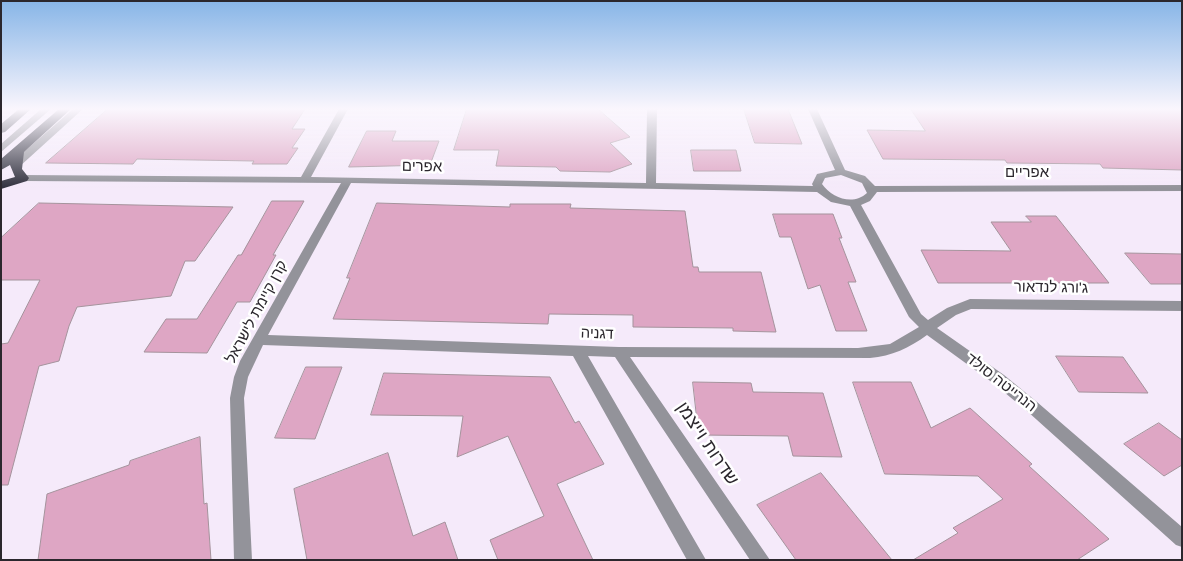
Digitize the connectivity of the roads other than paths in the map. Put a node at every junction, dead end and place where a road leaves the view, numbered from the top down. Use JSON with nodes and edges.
{"nodes":[{"id":1,"x":17,"y":135,"type":"edge"},
{"id":2,"x":36,"y":135,"type":"edge"},
{"id":3,"x":49,"y":135,"type":"edge"},
{"id":4,"x":329,"y":135,"type":"edge"},
{"id":5,"x":651,"y":135,"type":"edge"},
{"id":6,"x":824,"y":135,"type":"edge"},
{"id":7,"x":1,"y":149,"type":"edge"},
{"id":8,"x":19,"y":150,"type":"junction"},
{"id":9,"x":15,"y":165,"type":"junction"},
{"id":10,"x":1,"y":166,"type":"edge"},
{"id":11,"x":841,"y":172,"type":"junction"},
{"id":12,"x":23,"y":178,"type":"junction"},
{"id":13,"x":304,"y":180,"type":"junction"},
{"id":14,"x":348,"y":180,"type":"junction"},
{"id":15,"x":1,"y":185,"type":"edge"},
{"id":16,"x":650,"y":186,"type":"junction"},
{"id":17,"x":1182,"y":188,"type":"edge"},
{"id":18,"x":819,"y":189,"type":"junction"},
{"id":19,"x":872,"y":189,"type":"junction"},
{"id":20,"x":854,"y":203,"type":"junction"},
{"id":21,"x":1182,"y":306,"type":"edge"},
{"id":22,"x":927,"y":327,"type":"junction"},
{"id":23,"x":258,"y":340,"type":"junction"},
{"id":24,"x":577,"y":350,"type":"junction"},
{"id":25,"x":619,"y":352,"type":"junction"},
{"id":26,"x":1182,"y":539,"type":"edge"},
{"id":27,"x":244,"y":560,"type":"edge"},
{"id":28,"x":697,"y":560,"type":"edge"},
{"id":29,"x":761,"y":560,"type":"edge"}],
"edges":[{"from":1,"to":7,"type":"street"},
{"from":2,"to":8,"type":"highway"},
{"from":3,"to":9,"type":"street"},
{"from":4,"to":13,"type":"street"},
{"from":5,"to":16,"type":"street"},
{"from":6,"to":11,"type":"street"},
{"from":8,"to":9,"type":"highway"},
{"from":8,"to":10,"type":"highway"},
{"from":9,"to":12,"type":"highway"},
{"from":11,"to":18,"type":"street"},
{"from":11,"to":19,"type":"street"},
{"from":12,"to":13,"type":"street","name":"אפרים"},
{"from":12,"to":15,"type":"highway"},
{"from":13,"to":14,"type":"street","name":"אפרים"},
{"from":14,"to":16,"type":"street","name":"אפרים"},
{"from":14,"to":23,"type":"street","name":"קרן קיימת לישראל"},
{"from":16,"to":18,"type":"street","name":"אפרים"},
{"from":17,"to":19,"type":"street","name":"אפריים"},
{"from":18,"to":20,"type":"street"},
{"from":19,"to":20,"type":"street"},
{"from":20,"to":22,"type":"street","name":"הנרייטה סולד"},
{"from":21,"to":22,"type":"street","name":"ג'ורג לנדאור"},
{"from":22,"to":25,"type":"street","name":"דגניה"},
{"from":22,"to":26,"type":"street","name":"הנרייטה סולד"},
{"from":23,"to":24,"type":"street","name":"דגניה"},
{"from":23,"to":27,"type":"street","name":"קרן קיימת לישראל"},
{"from":24,"to":25,"type":"street","name":"דגניה"},
{"from":24,"to":28,"type":"street"},
{"from":25,"to":29,"type":"street","name":"שדרות וייצמן"}]}
